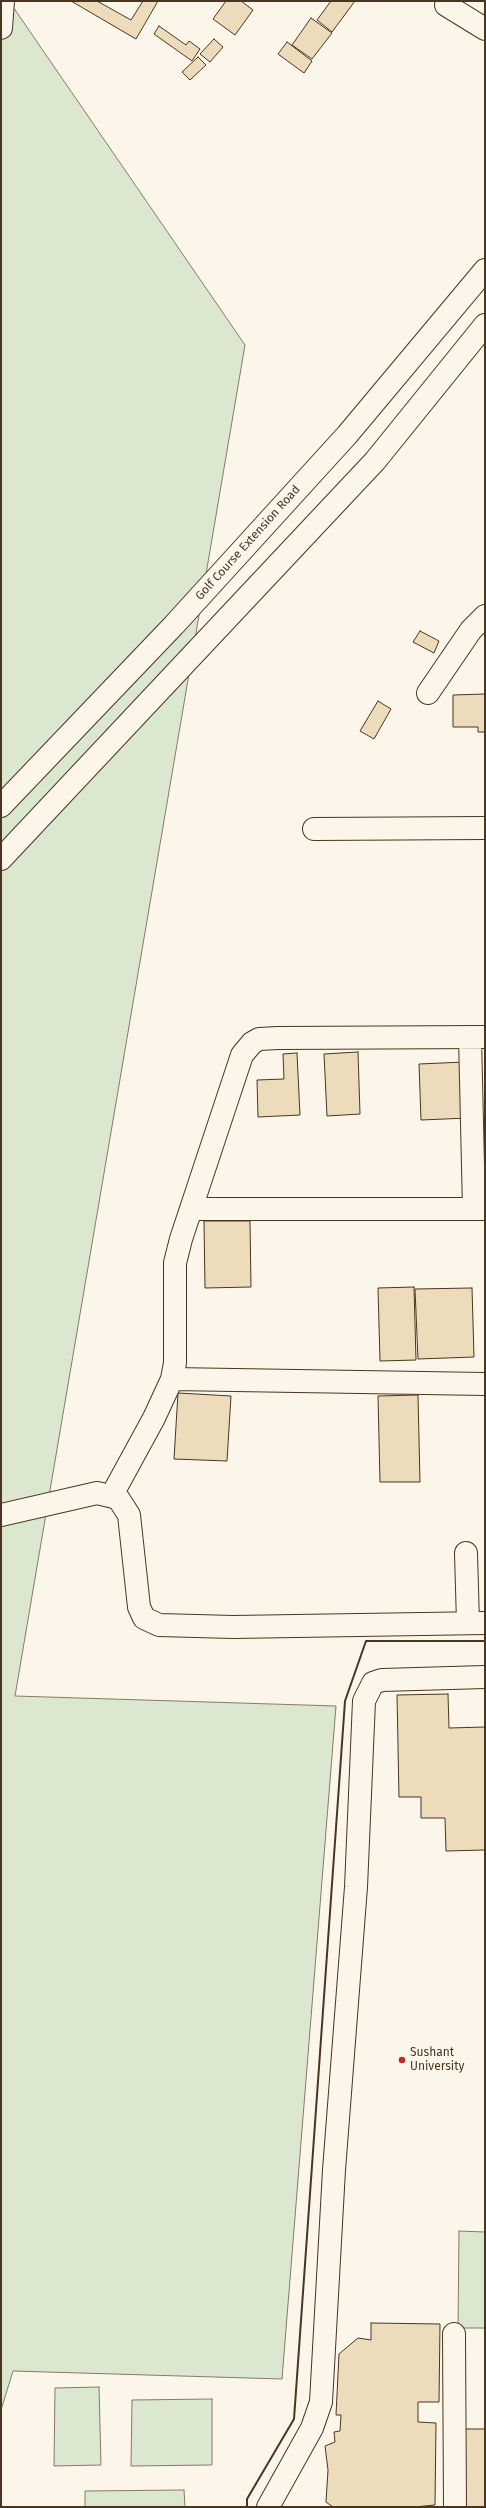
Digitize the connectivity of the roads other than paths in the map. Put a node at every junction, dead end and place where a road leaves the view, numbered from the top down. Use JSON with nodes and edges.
{"nodes":[{"id":1,"x":3,"y":1,"type":"edge"},
{"id":2,"x":446,"y":5,"type":"dead end"},
{"id":3,"x":1,"y":28,"type":"edge"},
{"id":4,"x":485,"y":29,"type":"edge"},
{"id":5,"x":485,"y":270,"type":"edge"},
{"id":6,"x":485,"y":325,"type":"edge"},
{"id":7,"x":485,"y":616,"type":"edge"},
{"id":8,"x":142,"y":659,"type":"junction"},
{"id":9,"x":166,"y":684,"type":"junction"},
{"id":10,"x":428,"y":693,"type":"dead end"},
{"id":11,"x":1,"y":806,"type":"edge"},
{"id":12,"x":485,"y":828,"type":"edge"},
{"id":13,"x":314,"y":829,"type":"dead end"},
{"id":14,"x":1,"y":859,"type":"edge"},
{"id":15,"x":478,"y":1037,"type":"edge"},
{"id":16,"x":479,"y":1209,"type":"edge"},
{"id":17,"x":191,"y":1210,"type":"junction"},
{"id":18,"x":172,"y":1379,"type":"junction"},
{"id":19,"x":485,"y":1384,"type":"edge"},
{"id":20,"x":112,"y":1495,"type":"junction"},
{"id":21,"x":1,"y":1515,"type":"edge"},
{"id":22,"x":466,"y":1553,"type":"dead end"},
{"id":23,"x":476,"y":1623,"type":"edge"},
{"id":24,"x":485,"y":1677,"type":"edge"},
{"id":25,"x":454,"y":2334,"type":"dead end"},
{"id":26,"x":268,"y":2507,"type":"edge"},
{"id":27,"x":455,"y":2507,"type":"edge"}],
"edges":[{"from":1,"to":3,"type":"street"},
{"from":2,"to":4,"type":"street"},
{"from":5,"to":8,"type":"street","name":"Golf Course Extension Road"},
{"from":6,"to":9,"type":"street"},
{"from":7,"to":10,"type":"street"},
{"from":8,"to":9,"type":"street"},
{"from":8,"to":11,"type":"street","name":"Golf Course Extension Road"},
{"from":9,"to":14,"type":"street"},
{"from":12,"to":13,"type":"street"},
{"from":15,"to":16,"type":"street"},
{"from":15,"to":17,"type":"street"},
{"from":16,"to":17,"type":"street"},
{"from":17,"to":18,"type":"street"},
{"from":18,"to":19,"type":"street"},
{"from":18,"to":20,"type":"street"},
{"from":20,"to":21,"type":"street"},
{"from":20,"to":23,"type":"street"},
{"from":22,"to":23,"type":"street"},
{"from":24,"to":26,"type":"street"},
{"from":25,"to":27,"type":"street"}]}
